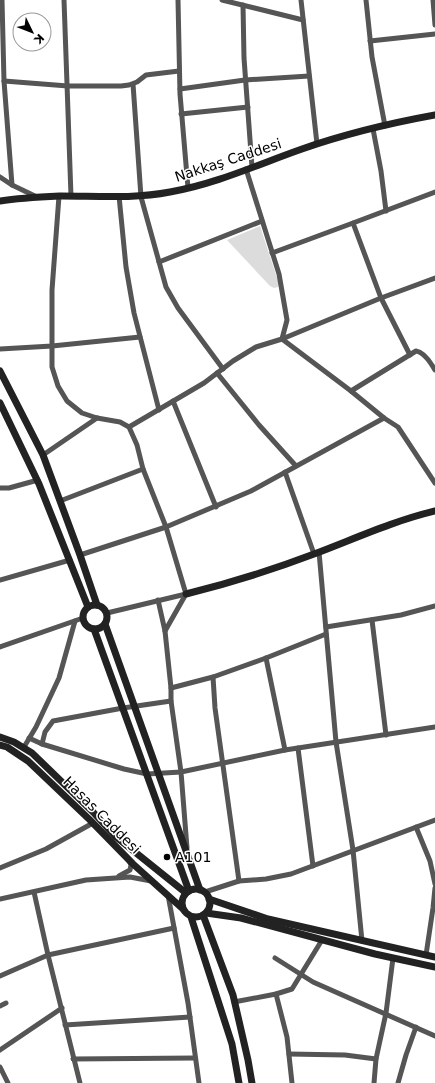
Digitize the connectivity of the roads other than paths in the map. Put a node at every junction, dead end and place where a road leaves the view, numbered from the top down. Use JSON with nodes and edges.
{"nodes":[{"id":1,"x":2,"y":0,"type":"edge"},
{"id":2,"x":64,"y":0,"type":"edge"},
{"id":3,"x":178,"y":0,"type":"edge"},
{"id":4,"x":222,"y":0,"type":"edge"},
{"id":5,"x":300,"y":0,"type":"edge"},
{"id":6,"x":366,"y":0,"type":"edge"},
{"id":7,"x":433,"y":0,"type":"edge"},
{"id":8,"x":243,"y":6,"type":"junction"},
{"id":9,"x":303,"y":20,"type":"junction"},
{"id":10,"x":435,"y":25,"type":"edge"},
{"id":11,"x":435,"y":34,"type":"edge"},
{"id":12,"x":370,"y":41,"type":"junction"},
{"id":13,"x":179,"y":71,"type":"junction"},
{"id":14,"x":309,"y":76,"type":"junction"},
{"id":15,"x":245,"y":80,"type":"junction"},
{"id":16,"x":4,"y":81,"type":"junction"},
{"id":17,"x":133,"y":84,"type":"junction"},
{"id":18,"x":68,"y":86,"type":"junction"},
{"id":19,"x":180,"y":89,"type":"junction"},
{"id":20,"x":248,"y":107,"type":"junction"},
{"id":21,"x":181,"y":114,"type":"junction"},
{"id":22,"x":435,"y":115,"type":"edge"},
{"id":23,"x":385,"y":126,"type":"junction"},
{"id":24,"x":373,"y":129,"type":"junction"},
{"id":25,"x":317,"y":144,"type":"junction"},
{"id":26,"x":249,"y":168,"type":"junction"},
{"id":27,"x":0,"y":177,"type":"edge"},
{"id":28,"x":12,"y":185,"type":"junction"},
{"id":29,"x":188,"y":188,"type":"junction"},
{"id":30,"x":435,"y":192,"type":"edge"},
{"id":31,"x":60,"y":196,"type":"junction"},
{"id":32,"x":71,"y":196,"type":"junction"},
{"id":33,"x":119,"y":196,"type":"junction"},
{"id":34,"x":141,"y":196,"type":"junction"},
{"id":35,"x":39,"y":198,"type":"junction"},
{"id":36,"x":0,"y":201,"type":"edge"},
{"id":37,"x":386,"y":211,"type":"junction"},
{"id":38,"x":262,"y":221,"type":"junction"},
{"id":39,"x":353,"y":223,"type":"junction"},
{"id":40,"x":272,"y":252,"type":"junction"},
{"id":41,"x":159,"y":262,"type":"junction"},
{"id":42,"x":435,"y":278,"type":"edge"},
{"id":43,"x":381,"y":298,"type":"junction"},
{"id":44,"x":140,"y":337,"type":"junction"},
{"id":45,"x":282,"y":339,"type":"junction"},
{"id":46,"x":52,"y":346,"type":"junction"},
{"id":47,"x":0,"y":349,"type":"edge"},
{"id":48,"x":410,"y":355,"type":"junction"},
{"id":49,"x":223,"y":369,"type":"junction"},
{"id":50,"x":435,"y":370,"type":"edge"},
{"id":51,"x":0,"y":371,"type":"edge"},
{"id":52,"x":217,"y":373,"type":"junction"},
{"id":53,"x":351,"y":391,"type":"junction"},
{"id":54,"x":174,"y":401,"type":"junction"},
{"id":55,"x":0,"y":403,"type":"edge"},
{"id":56,"x":159,"y":410,"type":"junction"},
{"id":57,"x":97,"y":418,"type":"junction"},
{"id":58,"x":384,"y":418,"type":"junction"},
{"id":59,"x":129,"y":427,"type":"junction"},
{"id":60,"x":43,"y":455,"type":"junction"},
{"id":61,"x":296,"y":466,"type":"junction"},
{"id":62,"x":143,"y":468,"type":"junction"},
{"id":63,"x":285,"y":472,"type":"junction"},
{"id":64,"x":38,"y":480,"type":"junction"},
{"id":65,"x":435,"y":483,"type":"edge"},
{"id":66,"x":0,"y":488,"type":"edge"},
{"id":67,"x":60,"y":501,"type":"junction"},
{"id":68,"x":216,"y":506,"type":"junction"},
{"id":69,"x":435,"y":511,"type":"edge"},
{"id":70,"x":166,"y":527,"type":"junction"},
{"id":71,"x":316,"y":553,"type":"junction"},
{"id":72,"x":80,"y":555,"type":"junction"},
{"id":73,"x":70,"y":560,"type":"junction"},
{"id":74,"x":0,"y":580,"type":"edge"},
{"id":75,"x":186,"y":594,"type":"junction"},
{"id":76,"x":158,"y":600,"type":"junction"},
{"id":77,"x":97,"y":605,"type":"junction"},
{"id":78,"x":435,"y":606,"type":"edge"},
{"id":79,"x":88,"y":607,"type":"junction"},
{"id":80,"x":107,"y":613,"type":"junction"},
{"id":81,"x":83,"y":618,"type":"junction"},
{"id":82,"x":372,"y":620,"type":"junction"},
{"id":83,"x":75,"y":621,"type":"junction"},
{"id":84,"x":105,"y":624,"type":"junction"},
{"id":85,"x":326,"y":627,"type":"junction"},
{"id":86,"x":94,"y":629,"type":"junction"},
{"id":87,"x":164,"y":631,"type":"junction"},
{"id":88,"x":326,"y":634,"type":"junction"},
{"id":89,"x":0,"y":648,"type":"edge"},
{"id":90,"x":266,"y":658,"type":"junction"},
{"id":91,"x":213,"y":677,"type":"junction"},
{"id":92,"x":171,"y":688,"type":"junction"},
{"id":93,"x":171,"y":701,"type":"junction"},
{"id":94,"x":134,"y":706,"type":"junction"},
{"id":95,"x":123,"y":708,"type":"junction"},
{"id":96,"x":435,"y":727,"type":"edge"},
{"id":97,"x":386,"y":735,"type":"junction"},
{"id":98,"x":0,"y":737,"type":"edge"},
{"id":99,"x":29,"y":738,"type":"junction"},
{"id":100,"x":336,"y":742,"type":"junction"},
{"id":101,"x":42,"y":744,"type":"junction"},
{"id":102,"x":0,"y":745,"type":"edge"},
{"id":103,"x":24,"y":747,"type":"junction"},
{"id":104,"x":298,"y":748,"type":"junction"},
{"id":105,"x":285,"y":750,"type":"junction"},
{"id":106,"x":223,"y":763,"type":"junction"},
{"id":107,"x":181,"y":772,"type":"junction"},
{"id":108,"x":147,"y":774,"type":"junction"},
{"id":109,"x":158,"y":774,"type":"junction"},
{"id":110,"x":435,"y":820,"type":"edge"},
{"id":111,"x":93,"y":823,"type":"junction"},
{"id":112,"x":416,"y":828,"type":"junction"},
{"id":113,"x":353,"y":850,"type":"junction"},
{"id":114,"x":188,"y":856,"type":"junction"},
{"id":115,"x":129,"y":860,"type":"junction"},
{"id":116,"x":313,"y":866,"type":"junction"},
{"id":117,"x":0,"y":868,"type":"edge"},
{"id":118,"x":116,"y":877,"type":"junction"},
{"id":119,"x":152,"y":881,"type":"junction"},
{"id":120,"x":238,"y":881,"type":"junction"},
{"id":121,"x":435,"y":884,"type":"edge"},
{"id":122,"x":435,"y":888,"type":"edge"},
{"id":123,"x":34,"y":892,"type":"junction"},
{"id":124,"x":188,"y":892,"type":"junction"},
{"id":125,"x":168,"y":894,"type":"junction"},
{"id":126,"x":205,"y":894,"type":"junction"},
{"id":127,"x":0,"y":899,"type":"edge"},
{"id":128,"x":183,"y":909,"type":"junction"},
{"id":129,"x":204,"y":914,"type":"junction"},
{"id":130,"x":191,"y":917,"type":"junction"},
{"id":131,"x":174,"y":928,"type":"junction"},
{"id":132,"x":322,"y":940,"type":"junction"},
{"id":133,"x":362,"y":940,"type":"junction"},
{"id":134,"x":48,"y":955,"type":"junction"},
{"id":135,"x":426,"y":955,"type":"junction"},
{"id":136,"x":435,"y":957,"type":"edge"},
{"id":137,"x":275,"y":958,"type":"dead end"},
{"id":138,"x":393,"y":958,"type":"junction"},
{"id":139,"x":435,"y":967,"type":"edge"},
{"id":140,"x":302,"y":974,"type":"junction"},
{"id":141,"x":0,"y":976,"type":"edge"},
{"id":142,"x":276,"y":994,"type":"junction"},
{"id":143,"x":234,"y":1002,"type":"junction"},
{"id":144,"x":6,"y":1003,"type":"dead end"},
{"id":145,"x":0,"y":1006,"type":"edge"},
{"id":146,"x":62,"y":1008,"type":"junction"},
{"id":147,"x":386,"y":1013,"type":"junction"},
{"id":148,"x":190,"y":1017,"type":"junction"},
{"id":149,"x":66,"y":1024,"type":"junction"},
{"id":150,"x":416,"y":1027,"type":"junction"},
{"id":151,"x":435,"y":1036,"type":"edge"},
{"id":152,"x":0,"y":1050,"type":"edge"},
{"id":153,"x":289,"y":1054,"type":"junction"},
{"id":154,"x":195,"y":1058,"type":"junction"},
{"id":155,"x":376,"y":1058,"type":"junction"},
{"id":156,"x":73,"y":1059,"type":"junction"},
{"id":157,"x":0,"y":1067,"type":"edge"},
{"id":158,"x":8,"y":1083,"type":"edge"},
{"id":159,"x":80,"y":1083,"type":"edge"},
{"id":160,"x":199,"y":1083,"type":"edge"},
{"id":161,"x":239,"y":1083,"type":"edge"},
{"id":162,"x":252,"y":1083,"type":"edge"},
{"id":163,"x":292,"y":1083,"type":"edge"},
{"id":164,"x":374,"y":1083,"type":"edge"},
{"id":165,"x":398,"y":1083,"type":"edge"}],
"edges":[{"from":1,"to":16,"type":"street"},
{"from":2,"to":18,"type":"street"},
{"from":3,"to":13,"type":"street"},
{"from":4,"to":8,"type":"street"},
{"from":5,"to":9,"type":"street"},
{"from":6,"to":12,"type":"street"},
{"from":7,"to":10,"type":"street"},
{"from":8,"to":9,"type":"street"},
{"from":8,"to":15,"type":"street"},
{"from":9,"to":14,"type":"street"},
{"from":11,"to":12,"type":"street"},
{"from":12,"to":23,"type":"street"},
{"from":13,"to":17,"type":"street"},
{"from":13,"to":19,"type":"street"},
{"from":14,"to":15,"type":"street"},
{"from":14,"to":25,"type":"street"},
{"from":15,"to":19,"type":"street"},
{"from":15,"to":20,"type":"street"},
{"from":16,"to":18,"type":"street"},
{"from":16,"to":28,"type":"street"},
{"from":17,"to":18,"type":"street"},
{"from":17,"to":34,"type":"street"},
{"from":18,"to":32,"type":"street"},
{"from":19,"to":21,"type":"street"},
{"from":20,"to":21,"type":"street"},
{"from":20,"to":26,"type":"street"},
{"from":21,"to":29,"type":"street"},
{"from":22,"to":23,"type":"main road","name":"Nakkaş Caddesi"},
{"from":23,"to":24,"type":"main road","name":"Nakkaş Caddesi"},
{"from":24,"to":25,"type":"main road","name":"Nakkaş Caddesi"},
{"from":24,"to":37,"type":"street"},
{"from":25,"to":26,"type":"main road","name":"Nakkaş Caddesi"},
{"from":26,"to":29,"type":"main road","name":"Nakkaş Caddesi"},
{"from":26,"to":38,"type":"street"},
{"from":27,"to":28,"type":"street"},
{"from":28,"to":35,"type":"street"},
{"from":29,"to":34,"type":"main road","name":"Nakkaş Caddesi"},
{"from":30,"to":37,"type":"street"},
{"from":31,"to":32,"type":"main road","name":"Nakkaş Caddesi"},
{"from":31,"to":35,"type":"main road","name":"Nakkaş Caddesi"},
{"from":31,"to":46,"type":"street"},
{"from":32,"to":33,"type":"main road","name":"Nakkaş Caddesi"},
{"from":33,"to":34,"type":"main road","name":"Nakkaş Caddesi"},
{"from":33,"to":44,"type":"street"},
{"from":34,"to":41,"type":"street"},
{"from":35,"to":36,"type":"main road","name":"Nakkaş Caddesi"},
{"from":37,"to":39,"type":"street"},
{"from":38,"to":40,"type":"street"},
{"from":38,"to":41,"type":"street"},
{"from":39,"to":40,"type":"street"},
{"from":39,"to":43,"type":"street"},
{"from":40,"to":45,"type":"street"},
{"from":41,"to":49,"type":"street"},
{"from":42,"to":43,"type":"street"},
{"from":43,"to":45,"type":"street"},
{"from":43,"to":48,"type":"street"},
{"from":44,"to":46,"type":"street"},
{"from":44,"to":56,"type":"street"},
{"from":45,"to":49,"type":"street"},
{"from":45,"to":53,"type":"street"},
{"from":46,"to":47,"type":"street"},
{"from":46,"to":57,"type":"street"},
{"from":48,"to":50,"type":"street"},
{"from":48,"to":53,"type":"street"},
{"from":49,"to":52,"type":"street"},
{"from":51,"to":60,"type":"main road"},
{"from":52,"to":54,"type":"street"},
{"from":52,"to":61,"type":"street"},
{"from":53,"to":58,"type":"street"},
{"from":54,"to":56,"type":"street"},
{"from":54,"to":68,"type":"street"},
{"from":55,"to":64,"type":"main road"},
{"from":56,"to":59,"type":"street"},
{"from":57,"to":59,"type":"street"},
{"from":57,"to":60,"type":"street"},
{"from":58,"to":61,"type":"street"},
{"from":58,"to":65,"type":"street"},
{"from":59,"to":62,"type":"street"},
{"from":60,"to":67,"type":"main road"},
{"from":61,"to":63,"type":"street"},
{"from":62,"to":67,"type":"street"},
{"from":62,"to":70,"type":"street"},
{"from":63,"to":68,"type":"street"},
{"from":63,"to":71,"type":"street"},
{"from":64,"to":66,"type":"street"},
{"from":64,"to":73,"type":"main road"},
{"from":67,"to":72,"type":"main road"},
{"from":68,"to":70,"type":"street"},
{"from":69,"to":71,"type":"main road"},
{"from":70,"to":72,"type":"street"},
{"from":70,"to":75,"type":"street"},
{"from":71,"to":75,"type":"main road"},
{"from":71,"to":85,"type":"street"},
{"from":72,"to":77,"type":"main road"},
{"from":73,"to":74,"type":"street"},
{"from":73,"to":79,"type":"main road"},
{"from":75,"to":76,"type":"street"},
{"from":75,"to":87,"type":"street"},
{"from":76,"to":80,"type":"street"},
{"from":76,"to":87,"type":"street"},
{"from":77,"to":79,"type":"main road"},
{"from":77,"to":80,"type":"main road"},
{"from":78,"to":82,"type":"street"},
{"from":79,"to":81,"type":"main road"},
{"from":80,"to":84,"type":"main road"},
{"from":81,"to":83,"type":"street"},
{"from":81,"to":86,"type":"main road"},
{"from":82,"to":85,"type":"street"},
{"from":82,"to":97,"type":"street"},
{"from":83,"to":89,"type":"street"},
{"from":83,"to":99,"type":"street"},
{"from":84,"to":86,"type":"main road"},
{"from":84,"to":94,"type":"main road"},
{"from":85,"to":88,"type":"street"},
{"from":86,"to":95,"type":"main road"},
{"from":87,"to":92,"type":"street"},
{"from":88,"to":90,"type":"street"},
{"from":88,"to":100,"type":"street"},
{"from":90,"to":91,"type":"street"},
{"from":90,"to":105,"type":"street"},
{"from":91,"to":92,"type":"street"},
{"from":91,"to":106,"type":"street"},
{"from":92,"to":93,"type":"street"},
{"from":93,"to":94,"type":"street"},
{"from":93,"to":107,"type":"street"},
{"from":94,"to":95,"type":"street"},
{"from":94,"to":109,"type":"main road"},
{"from":95,"to":101,"type":"street"},
{"from":95,"to":108,"type":"main road"},
{"from":96,"to":97,"type":"street"},
{"from":97,"to":100,"type":"street"},
{"from":98,"to":103,"type":"main road","name":"Hasas Caddesi"},
{"from":99,"to":101,"type":"street"},
{"from":99,"to":103,"type":"street"},
{"from":100,"to":104,"type":"street"},
{"from":100,"to":113,"type":"street"},
{"from":101,"to":108,"type":"street"},
{"from":102,"to":111,"type":"main road","name":"Hasas Caddesi"},
{"from":103,"to":124,"type":"main road","name":"Hasas Caddesi"},
{"from":104,"to":105,"type":"street"},
{"from":104,"to":116,"type":"street"},
{"from":105,"to":106,"type":"street"},
{"from":106,"to":107,"type":"street"},
{"from":106,"to":120,"type":"street"},
{"from":107,"to":109,"type":"street"},
{"from":107,"to":114,"type":"street"},
{"from":108,"to":109,"type":"street"},
{"from":108,"to":124,"type":"main road"},
{"from":109,"to":114,"type":"main road"},
{"from":110,"to":112,"type":"street"},
{"from":111,"to":115,"type":"main road","name":"Hasas Caddesi"},
{"from":111,"to":117,"type":"street"},
{"from":112,"to":113,"type":"street"},
{"from":112,"to":121,"type":"street"},
{"from":113,"to":116,"type":"street"},
{"from":113,"to":133,"type":"street"},
{"from":114,"to":126,"type":"main road"},
{"from":115,"to":118,"type":"street"},
{"from":115,"to":119,"type":"main road","name":"Hasas Caddesi"},
{"from":116,"to":120,"type":"street"},
{"from":118,"to":119,"type":"street"},
{"from":118,"to":123,"type":"street"},
{"from":119,"to":125,"type":"main road","name":"Hasas Caddesi"},
{"from":120,"to":126,"type":"street"},
{"from":122,"to":135,"type":"street"},
{"from":123,"to":127,"type":"street"},
{"from":123,"to":134,"type":"street"},
{"from":124,"to":126,"type":"main road"},
{"from":124,"to":128,"type":"main road"},
{"from":125,"to":128,"type":"main road","name":"Hasas Caddesi"},
{"from":125,"to":131,"type":"street"},
{"from":126,"to":129,"type":"main road"},
{"from":126,"to":133,"type":"main road"},
{"from":128,"to":130,"type":"main road"},
{"from":129,"to":130,"type":"main road"},
{"from":129,"to":132,"type":"main road"},
{"from":129,"to":143,"type":"main road"},
{"from":130,"to":161,"type":"main road"},
{"from":131,"to":134,"type":"street"},
{"from":131,"to":148,"type":"street"},
{"from":132,"to":138,"type":"main road"},
{"from":132,"to":140,"type":"street"},
{"from":133,"to":135,"type":"main road"},
{"from":134,"to":141,"type":"street"},
{"from":134,"to":146,"type":"street"},
{"from":135,"to":136,"type":"main road"},
{"from":137,"to":140,"type":"street"},
{"from":138,"to":139,"type":"main road"},
{"from":138,"to":147,"type":"street"},
{"from":140,"to":142,"type":"street"},
{"from":140,"to":147,"type":"street"},
{"from":142,"to":143,"type":"street"},
{"from":142,"to":153,"type":"street"},
{"from":143,"to":162,"type":"main road"},
{"from":144,"to":145,"type":"street"},
{"from":146,"to":149,"type":"street"},
{"from":146,"to":152,"type":"street"},
{"from":147,"to":150,"type":"street"},
{"from":147,"to":155,"type":"street"},
{"from":148,"to":149,"type":"street"},
{"from":148,"to":154,"type":"street"},
{"from":149,"to":156,"type":"street"},
{"from":150,"to":151,"type":"street"},
{"from":150,"to":165,"type":"street"},
{"from":153,"to":155,"type":"street"},
{"from":153,"to":163,"type":"street"},
{"from":154,"to":156,"type":"street"},
{"from":154,"to":160,"type":"street"},
{"from":155,"to":164,"type":"street"},
{"from":156,"to":159,"type":"street"},
{"from":157,"to":158,"type":"street"}]}
